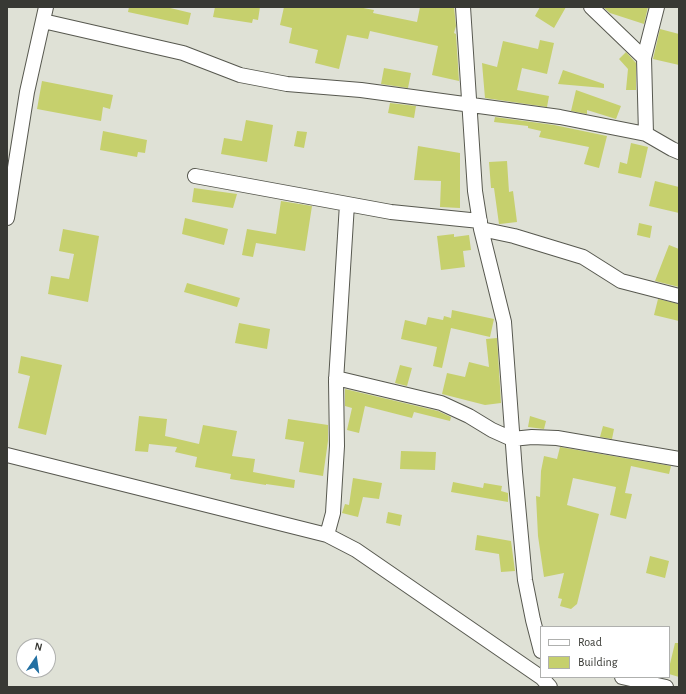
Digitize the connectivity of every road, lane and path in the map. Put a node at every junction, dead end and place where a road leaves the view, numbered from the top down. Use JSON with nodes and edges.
{"nodes":[{"id":1,"x":46,"y":7,"type":"edge"},
{"id":2,"x":463,"y":7,"type":"edge"},
{"id":3,"x":591,"y":7,"type":"edge"},
{"id":4,"x":657,"y":7,"type":"edge"},
{"id":5,"x":43,"y":21,"type":"junction"},
{"id":6,"x":644,"y":58,"type":"junction"},
{"id":7,"x":469,"y":106,"type":"junction"},
{"id":8,"x":646,"y":134,"type":"junction"},
{"id":9,"x":679,"y":152,"type":"edge"},
{"id":10,"x":195,"y":176,"type":"dead end"},
{"id":11,"x":347,"y":204,"type":"junction"},
{"id":12,"x":7,"y":218,"type":"edge"},
{"id":13,"x":481,"y":225,"type":"junction"},
{"id":14,"x":679,"y":296,"type":"edge"},
{"id":15,"x":336,"y":378,"type":"junction"},
{"id":16,"x":512,"y":440,"type":"junction"},
{"id":17,"x":7,"y":455,"type":"edge"},
{"id":18,"x":679,"y":459,"type":"edge"},
{"id":19,"x":327,"y":535,"type":"junction"},
{"id":20,"x":540,"y":647,"type":"edge"},
{"id":21,"x":540,"y":678,"type":"edge"},
{"id":22,"x":626,"y":678,"type":"edge"},
{"id":23,"x":666,"y":687,"type":"edge"}],
"edges":[{"from":1,"to":5,"type":"street"},
{"from":2,"to":7,"type":"street"},
{"from":3,"to":6,"type":"street"},
{"from":4,"to":6,"type":"street"},
{"from":5,"to":7,"type":"street"},
{"from":5,"to":12,"type":"street"},
{"from":6,"to":8,"type":"street"},
{"from":7,"to":8,"type":"street"},
{"from":7,"to":13,"type":"street"},
{"from":8,"to":9,"type":"street"},
{"from":10,"to":11,"type":"street"},
{"from":11,"to":13,"type":"street"},
{"from":11,"to":15,"type":"street"},
{"from":13,"to":14,"type":"street"},
{"from":13,"to":16,"type":"street"},
{"from":15,"to":16,"type":"street"},
{"from":15,"to":19,"type":"street"},
{"from":16,"to":18,"type":"street"},
{"from":16,"to":20,"type":"street"},
{"from":17,"to":19,"type":"street"},
{"from":19,"to":21,"type":"street"},
{"from":22,"to":23,"type":"street"}]}
